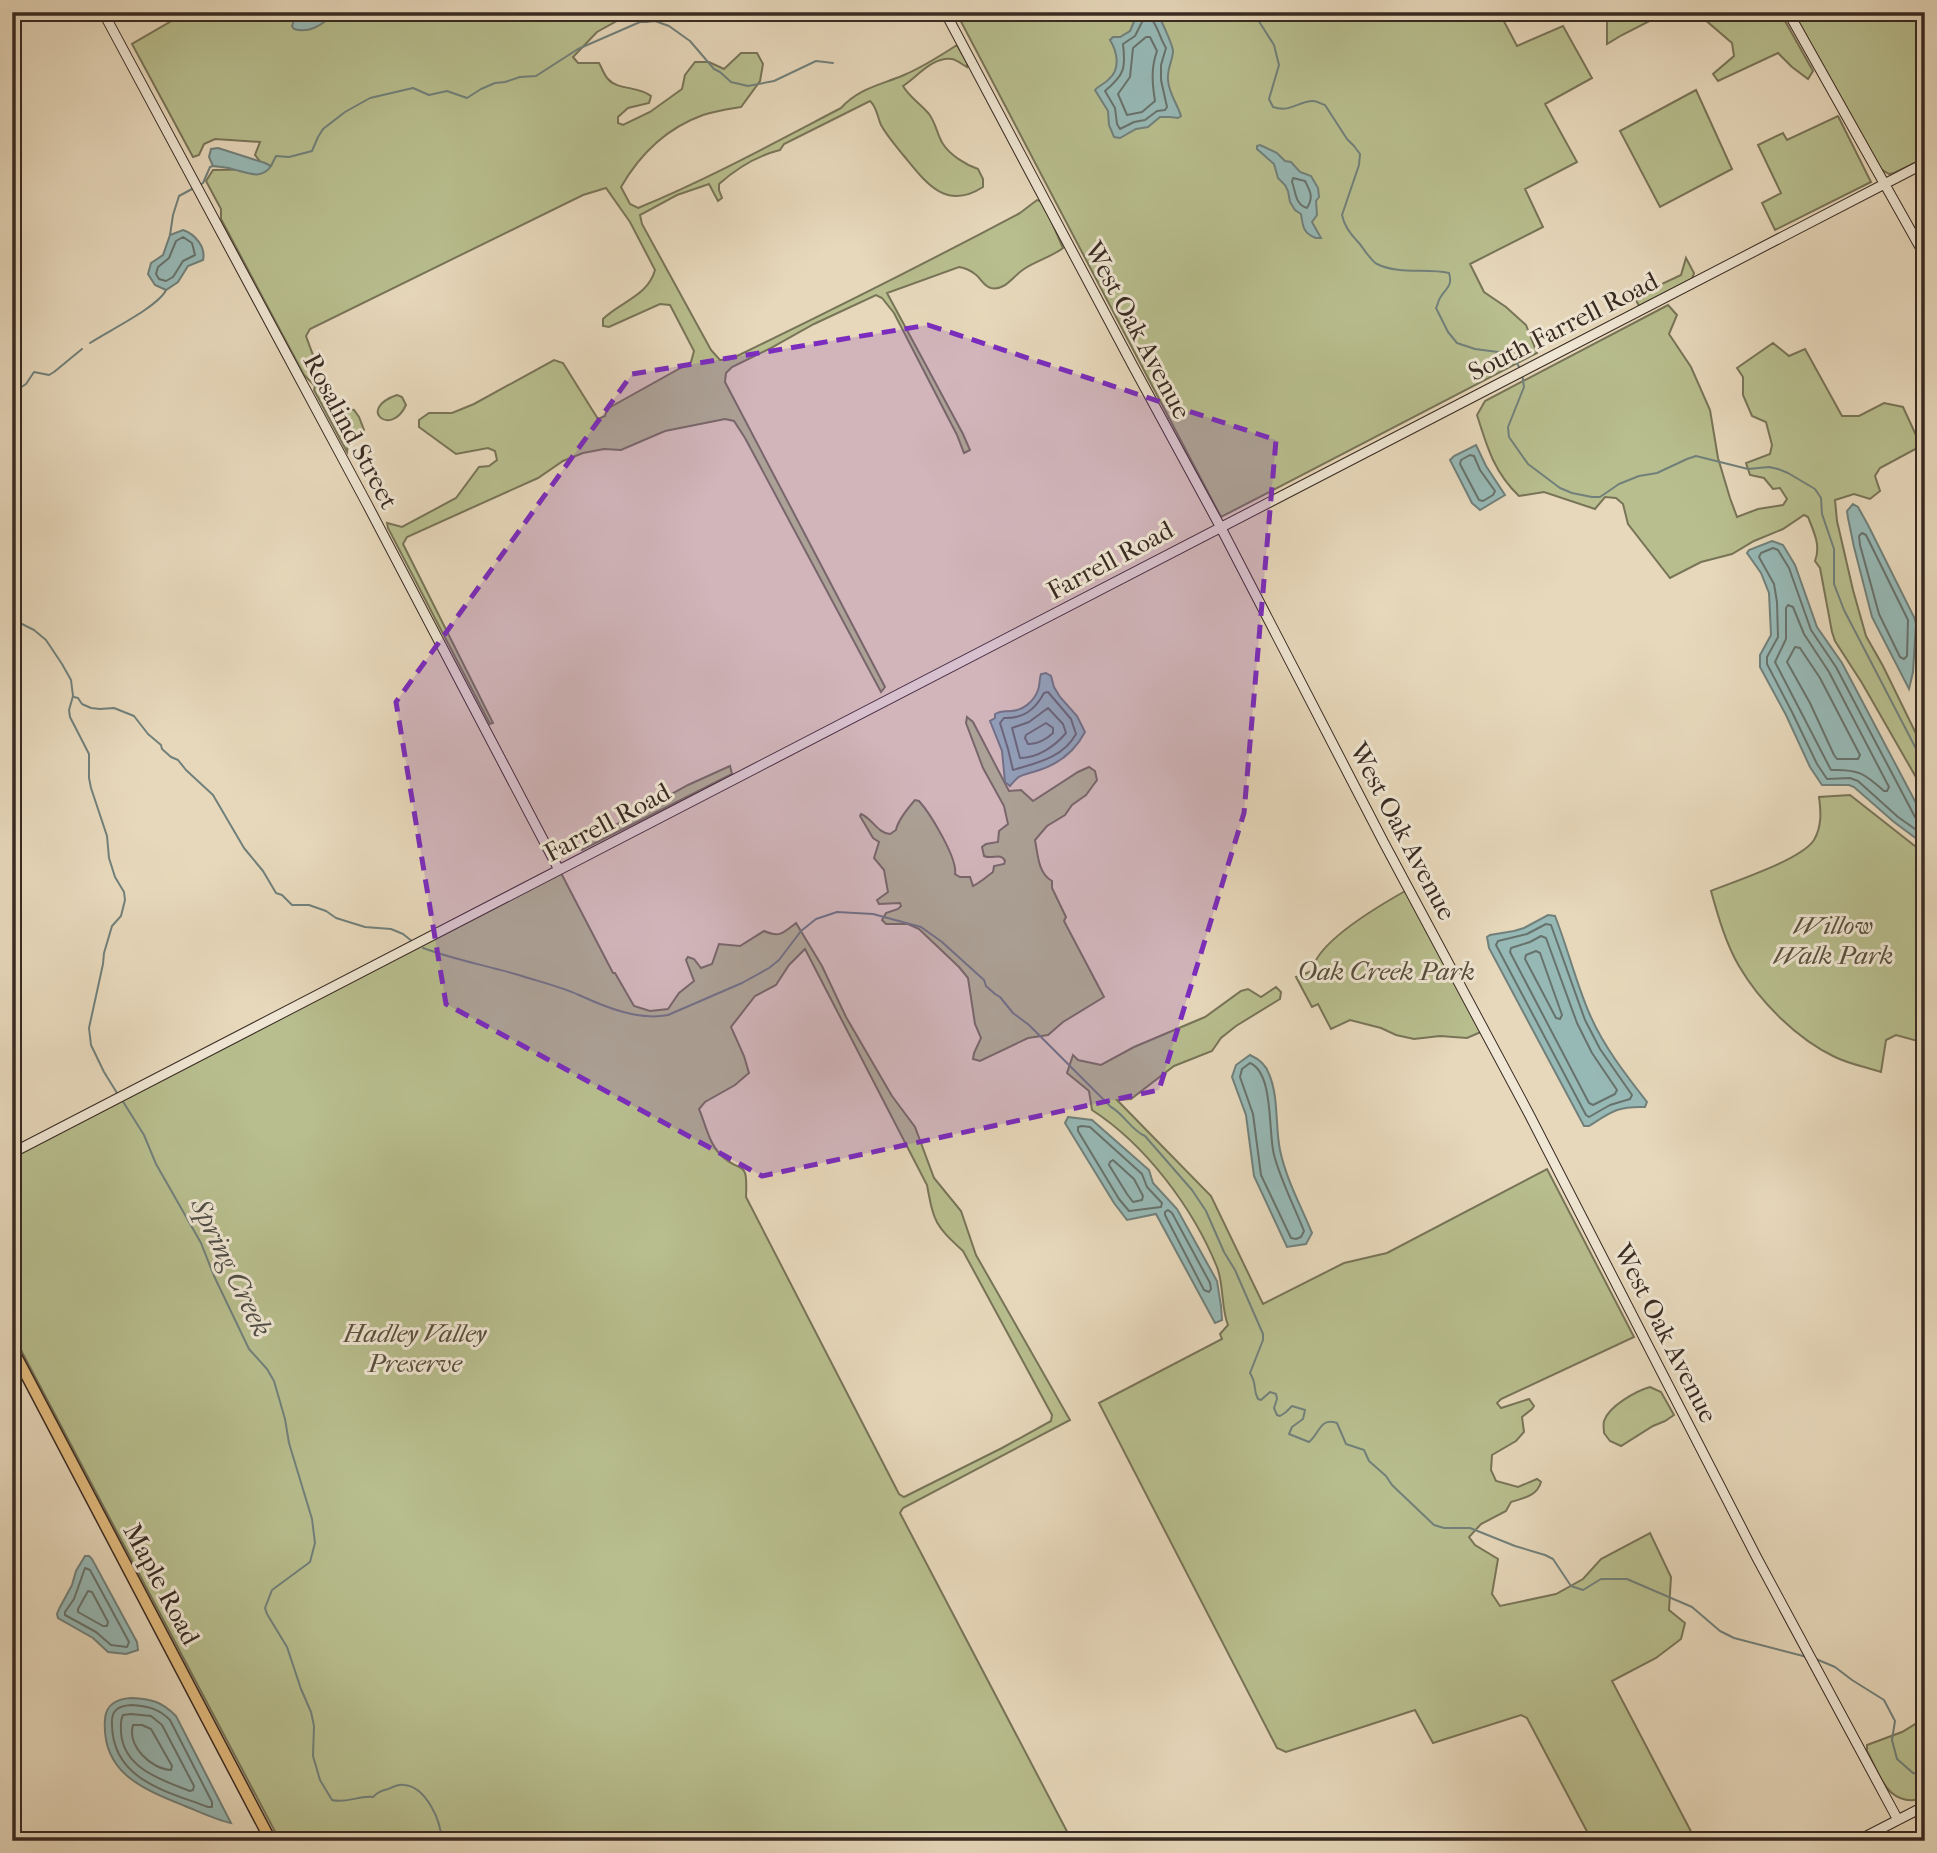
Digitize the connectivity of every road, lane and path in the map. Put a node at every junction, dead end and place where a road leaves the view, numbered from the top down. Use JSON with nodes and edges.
{"nodes":[{"id":1,"x":103,"y":12,"type":"edge"},
{"id":2,"x":945,"y":12,"type":"edge"},
{"id":3,"x":1788,"y":12,"type":"edge"},
{"id":4,"x":1925,"y":163,"type":"edge"},
{"id":5,"x":1884,"y":183,"type":"junction"},
{"id":6,"x":1925,"y":256,"type":"edge"},
{"id":7,"x":1220,"y":526,"type":"junction"},
{"id":8,"x":559,"y":870,"type":"junction"},
{"id":9,"x":12,"y":1153,"type":"edge"},
{"id":10,"x":12,"y":1348,"type":"edge"},
{"id":11,"x":1925,"y":1806,"type":"edge"},
{"id":12,"x":1898,"y":1820,"type":"junction"},
{"id":13,"x":271,"y":1841,"type":"edge"},
{"id":14,"x":1857,"y":1841,"type":"edge"}],
"edges":[{"from":1,"to":8,"type":"street","name":"Rosalind Street"},
{"from":2,"to":7,"type":"street","name":"West Oak Avenue"},
{"from":3,"to":5,"type":"street"},
{"from":4,"to":5,"type":"street","name":"South Farrell Road"},
{"from":5,"to":6,"type":"street"},
{"from":5,"to":7,"type":"street","name":"South Farrell Road"},
{"from":7,"to":8,"type":"street","name":"Farrell Road"},
{"from":7,"to":12,"type":"street","name":"West Oak Avenue"},
{"from":8,"to":9,"type":"street","name":"Farrell Road"},
{"from":10,"to":13,"type":"main road","name":"Maple Road"},
{"from":11,"to":12,"type":"street"},
{"from":12,"to":14,"type":"street"}]}
